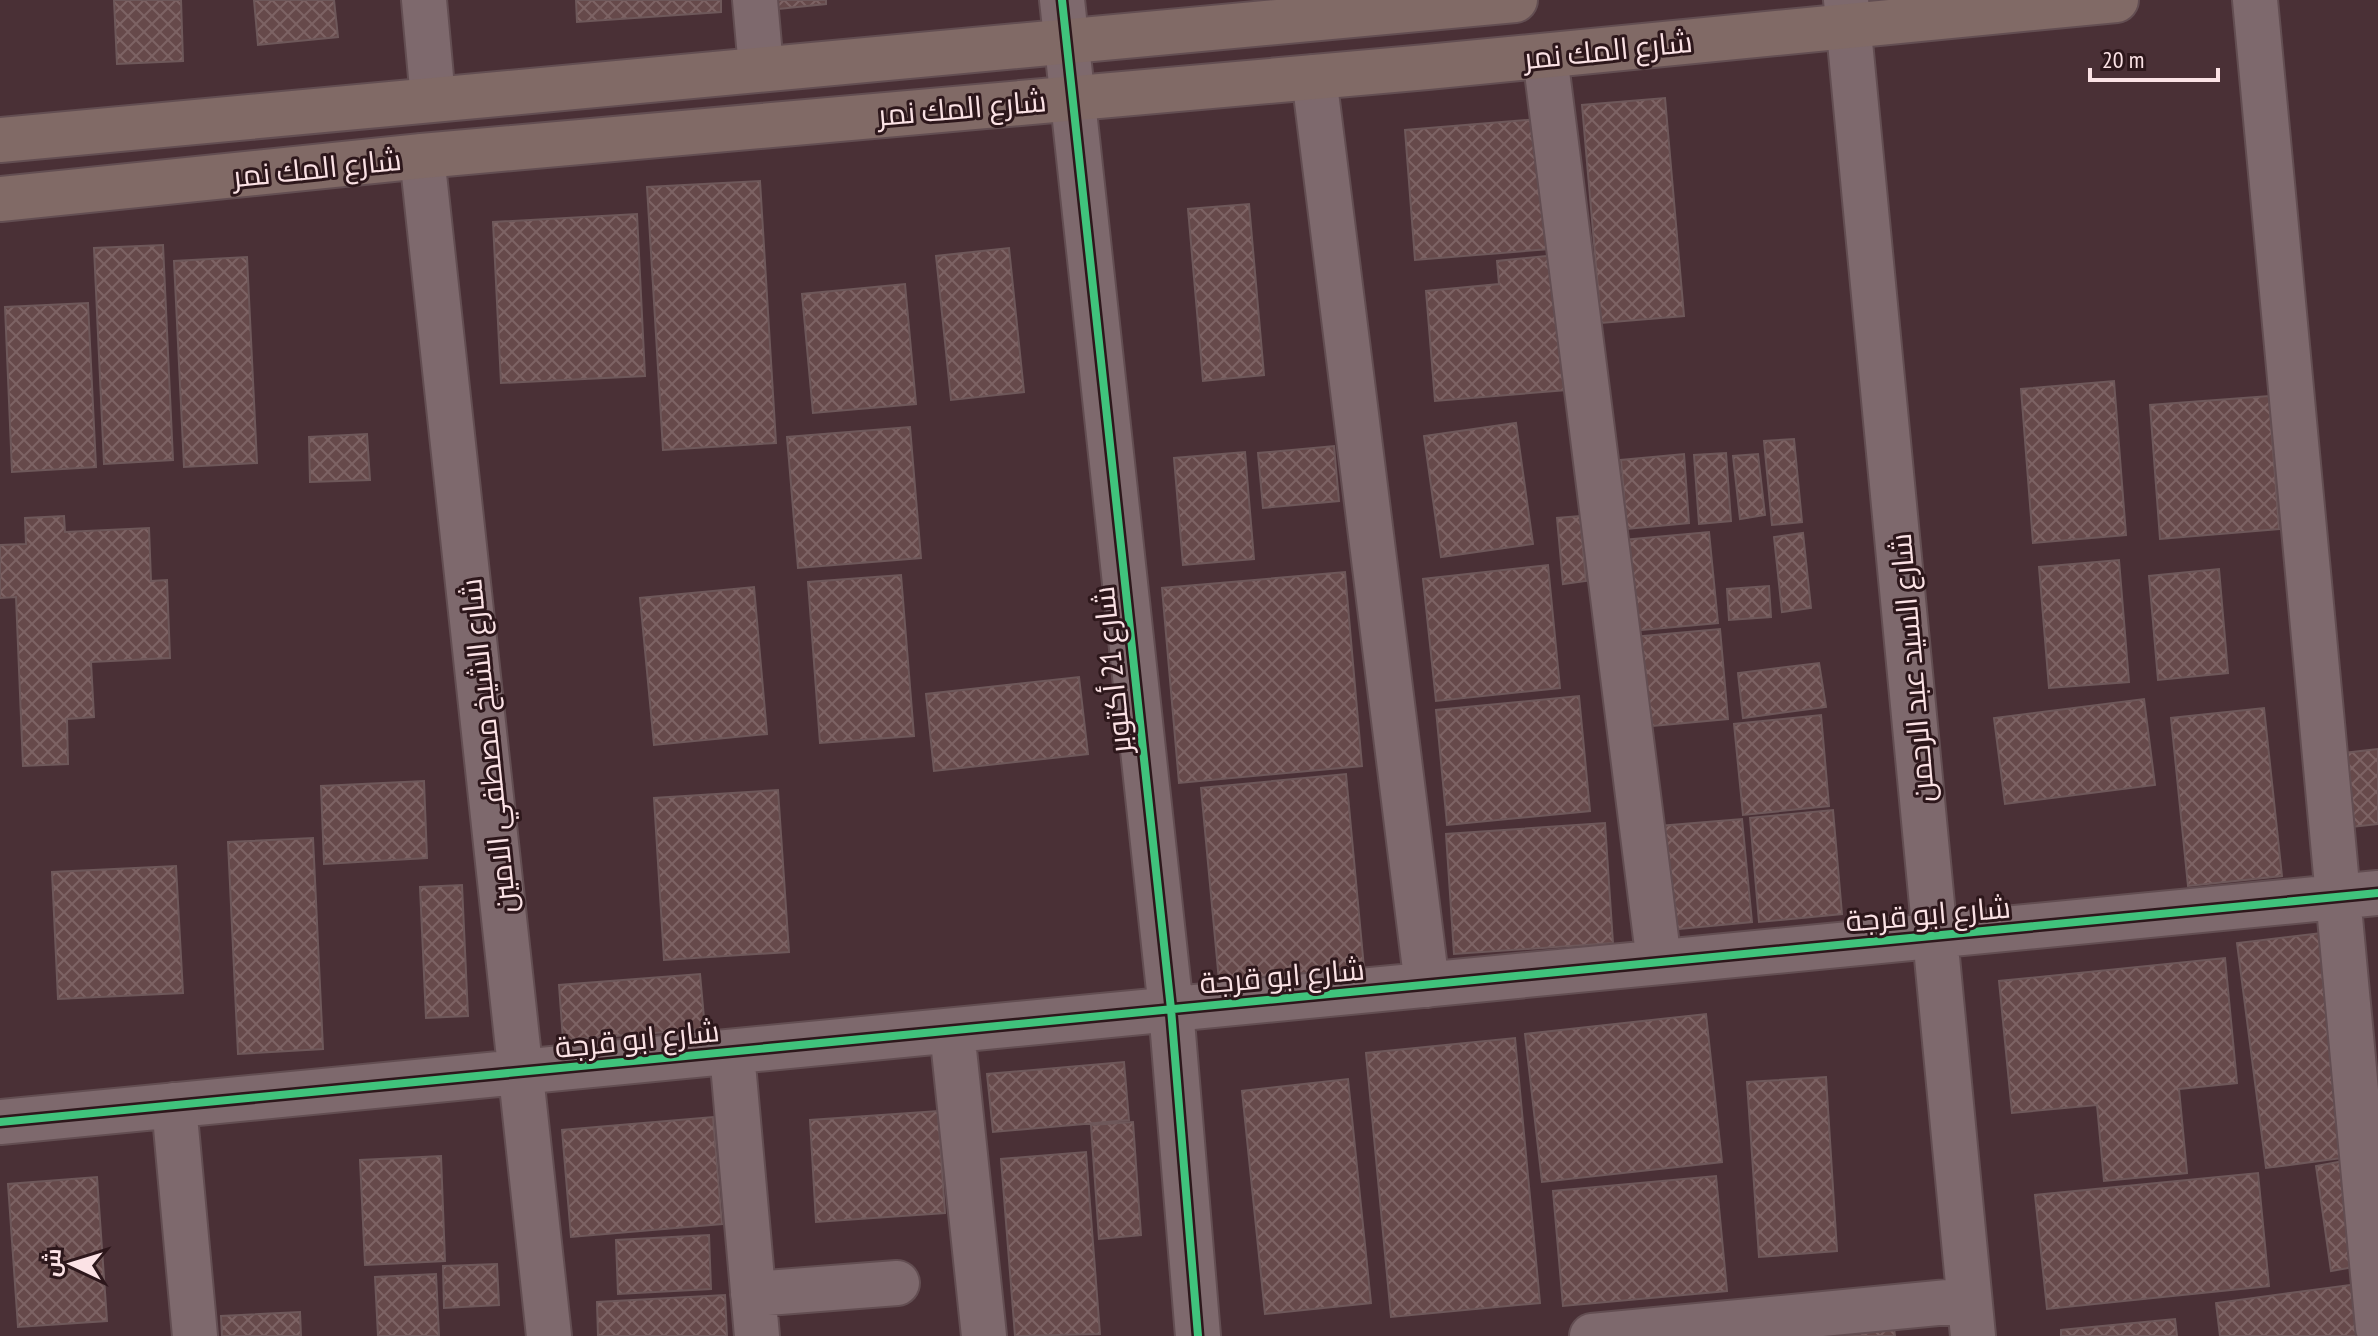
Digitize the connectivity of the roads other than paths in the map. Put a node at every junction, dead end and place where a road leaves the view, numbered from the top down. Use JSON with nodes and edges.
{"nodes":[{"id":1,"x":424,"y":0,"type":"edge"},
{"id":2,"x":755,"y":0,"type":"edge"},
{"id":3,"x":1515,"y":0,"type":"edge"},
{"id":4,"x":2116,"y":0,"type":"edge"},
{"id":5,"x":2255,"y":0,"type":"edge"},
{"id":6,"x":1461,"y":3,"type":"edge"},
{"id":7,"x":1848,"y":12,"type":"edge"},
{"id":8,"x":1064,"y":20,"type":"edge"},
{"id":9,"x":1545,"y":56,"type":"junction"},
{"id":10,"x":761,"y":68,"type":"junction"},
{"id":11,"x":1314,"y":77,"type":"junction"},
{"id":12,"x":1074,"y":97,"type":"junction"},
{"id":13,"x":433,"y":99,"type":"junction"},
{"id":14,"x":0,"y":140,"type":"edge"},
{"id":15,"x":422,"y":156,"type":"junction"},
{"id":16,"x":0,"y":199,"type":"edge"},
{"id":17,"x":2358,"y":894,"type":"edge"},
{"id":18,"x":1936,"y":935,"type":"junction"},
{"id":19,"x":1659,"y":962,"type":"junction"},
{"id":20,"x":1427,"y":985,"type":"junction"},
{"id":21,"x":1171,"y":1009,"type":"junction"},
{"id":22,"x":952,"y":1031,"type":"junction"},
{"id":23,"x":732,"y":1053,"type":"junction"},
{"id":24,"x":524,"y":1074,"type":"junction"},
{"id":25,"x":174,"y":1105,"type":"junction"},
{"id":26,"x":0,"y":1122,"type":"edge"},
{"id":27,"x":897,"y":1283,"type":"dead end"},
{"id":28,"x":755,"y":1315,"type":"edge"},
{"id":29,"x":1971,"y":1318,"type":"edge"},
{"id":30,"x":2378,"y":1328,"type":"edge"},
{"id":31,"x":195,"y":1336,"type":"edge"},
{"id":32,"x":549,"y":1336,"type":"edge"},
{"id":33,"x":984,"y":1336,"type":"edge"},
{"id":34,"x":1198,"y":1336,"type":"edge"},
{"id":35,"x":1592,"y":1336,"type":"edge"}],
"edges":[{"from":1,"to":13,"type":"street"},
{"from":2,"to":10,"type":"street"},
{"from":3,"to":6,"type":"highway","name":"شارع المك نمر"},
{"from":4,"to":7,"type":"highway","name":"شارع المك نمر"},
{"from":5,"to":17,"type":"street"},
{"from":6,"to":8,"type":"highway","name":"شارع المك نمر"},
{"from":7,"to":9,"type":"highway","name":"شارع المك نمر"},
{"from":7,"to":18,"type":"street","name":"شارع السيد عبد الرحمن"},
{"from":8,"to":10,"type":"highway","name":"شارع المك نمر"},
{"from":8,"to":12,"type":"street","name":"شارع 21 أكتوبر"},
{"from":9,"to":11,"type":"highway","name":"شارع المك نمر"},
{"from":9,"to":19,"type":"street"},
{"from":10,"to":13,"type":"highway","name":"شارع المك نمر"},
{"from":11,"to":12,"type":"highway","name":"شارع المك نمر"},
{"from":11,"to":20,"type":"street"},
{"from":12,"to":15,"type":"highway","name":"شارع المك نمر"},
{"from":12,"to":21,"type":"street","name":"شارع 21 أكتوبر"},
{"from":13,"to":14,"type":"highway","name":"شارع المك نمر"},
{"from":15,"to":16,"type":"highway","name":"شارع المك نمر"},
{"from":15,"to":24,"type":"street","name":"شارع الشيخ مصطفي الامين"},
{"from":17,"to":18,"type":"street","name":"شارع ابو قرجة"},
{"from":17,"to":30,"type":"street"},
{"from":18,"to":19,"type":"street","name":"شارع ابو قرجة"},
{"from":18,"to":29,"type":"street","name":"شارع السيد عبد الرحمن"},
{"from":19,"to":20,"type":"street","name":"شارع ابو قرجة"},
{"from":20,"to":21,"type":"street","name":"شارع ابو قرجة"},
{"from":21,"to":22,"type":"street","name":"شارع ابو قرجة"},
{"from":21,"to":34,"type":"street","name":"شارع 21 أكتوبر"},
{"from":22,"to":23,"type":"street","name":"شارع ابو قرجة"},
{"from":22,"to":33,"type":"street"},
{"from":23,"to":24,"type":"street","name":"شارع ابو قرجة"},
{"from":23,"to":28,"type":"street"},
{"from":24,"to":25,"type":"street","name":"شارع ابو قرجة"},
{"from":24,"to":32,"type":"street","name":"شارع الشيخ مصطفي الامين"},
{"from":25,"to":26,"type":"street","name":"شارع ابو قرجة"},
{"from":25,"to":31,"type":"street"},
{"from":27,"to":28,"type":"street"},
{"from":29,"to":35,"type":"street"}]}
